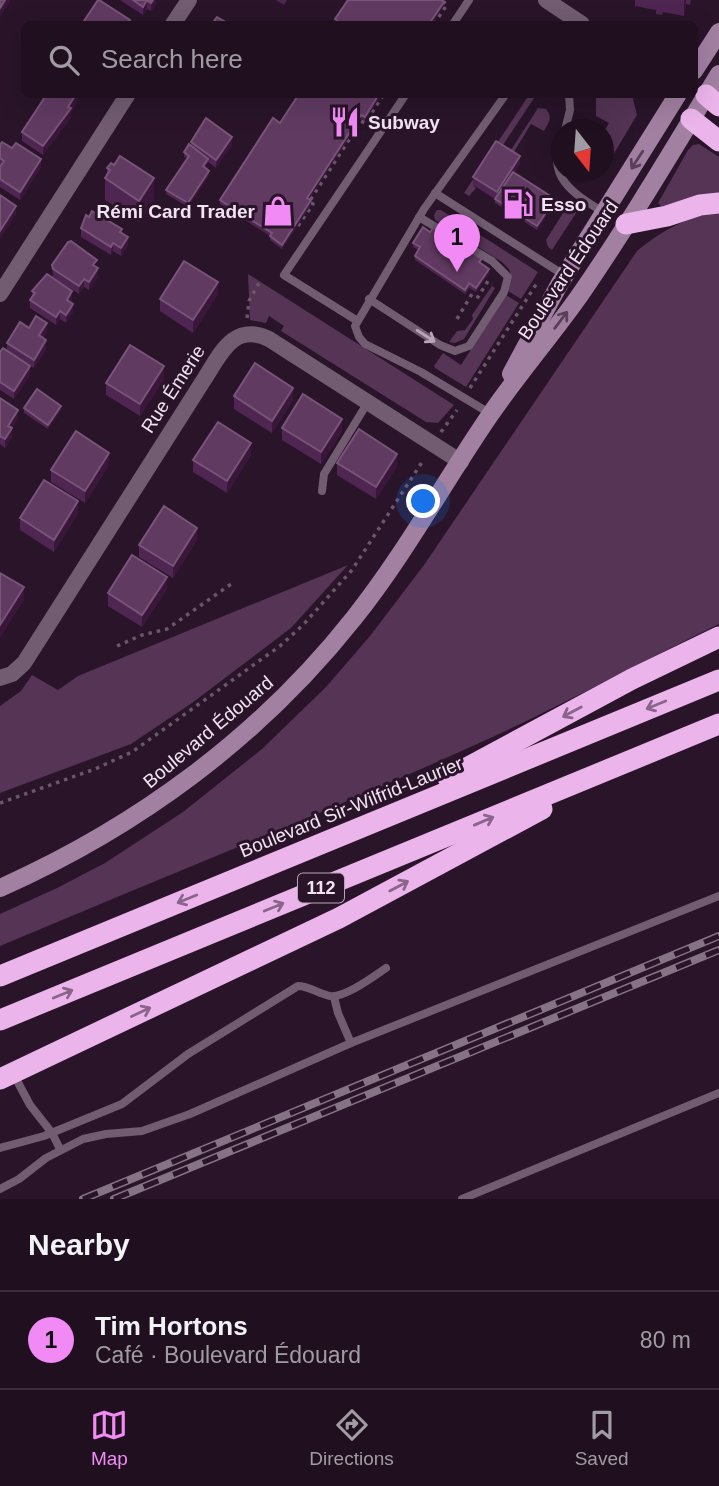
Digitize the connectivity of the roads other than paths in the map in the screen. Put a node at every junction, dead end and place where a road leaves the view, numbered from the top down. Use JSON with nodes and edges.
{"nodes":[{"id":1,"x":189,"y":0,"type":"edge"},
{"id":2,"x":469,"y":0,"type":"edge"},
{"id":3,"x":547,"y":0,"type":"edge"},
{"id":4,"x":175,"y":21,"type":"edge"},
{"id":5,"x":455,"y":21,"type":"edge"},
{"id":6,"x":573,"y":21,"type":"edge"},
{"id":7,"x":719,"y":32,"type":"edge"},
{"id":8,"x":698,"y":66,"type":"edge"},
{"id":9,"x":719,"y":74,"type":"edge"},
{"id":10,"x":707,"y":96,"type":"edge"},
{"id":11,"x":125,"y":98,"type":"edge"},
{"id":12,"x":403,"y":98,"type":"edge"},
{"id":13,"x":503,"y":98,"type":"edge"},
{"id":14,"x":569,"y":98,"type":"edge"},
{"id":15,"x":671,"y":98,"type":"edge"},
{"id":16,"x":673,"y":98,"type":"edge"},
{"id":17,"x":568,"y":119,"type":"edge"},
{"id":18,"x":691,"y":119,"type":"junction"},
{"id":19,"x":719,"y":141,"type":"edge"},
{"id":20,"x":565,"y":182,"type":"edge"},
{"id":21,"x":435,"y":193,"type":"junction"},
{"id":22,"x":719,"y":203,"type":"edge"},
{"id":23,"x":603,"y":212,"type":"junction"},
{"id":24,"x":419,"y":218,"type":"junction"},
{"id":25,"x":626,"y":224,"type":"junction"},
{"id":26,"x":564,"y":275,"type":"junction"},
{"id":27,"x":0,"y":294,"type":"edge"},
{"id":28,"x":369,"y":299,"type":"junction"},
{"id":29,"x":356,"y":320,"type":"junction"},
{"id":30,"x":368,"y":401,"type":"junction"},
{"id":31,"x":491,"y":414,"type":"junction"},
{"id":32,"x":461,"y":462,"type":"junction"},
{"id":33,"x":322,"y":491,"type":"dead end"},
{"id":34,"x":719,"y":637,"type":"edge"},
{"id":35,"x":0,"y":678,"type":"edge"},
{"id":36,"x":719,"y":680,"type":"edge"},
{"id":37,"x":719,"y":724,"type":"edge"},
{"id":38,"x":643,"y":755,"type":"junction"},
{"id":39,"x":341,"y":836,"type":"junction"},
{"id":40,"x":0,"y":888,"type":"edge"},
{"id":41,"x":719,"y":896,"type":"edge"},
{"id":42,"x":386,"y":968,"type":"dead end"},
{"id":43,"x":0,"y":976,"type":"edge"},
{"id":44,"x":334,"y":997,"type":"junction"},
{"id":45,"x":0,"y":1020,"type":"edge"},
{"id":46,"x":351,"y":1043,"type":"junction"},
{"id":47,"x":7,"y":1076,"type":"edge"},
{"id":48,"x":719,"y":1093,"type":"edge"},
{"id":49,"x":52,"y":1133,"type":"junction"},
{"id":50,"x":0,"y":1148,"type":"edge"},
{"id":51,"x":60,"y":1149,"type":"junction"},
{"id":52,"x":0,"y":1189,"type":"edge"},
{"id":53,"x":462,"y":1199,"type":"edge"}],
"edges":[{"from":1,"to":4,"type":"street"},
{"from":2,"to":5,"type":"lane"},
{"from":3,"to":6,"type":"street"},
{"from":7,"to":8,"type":"street"},
{"from":9,"to":10,"type":"street","name":"Boulevard Édouard"},
{"from":10,"to":18,"type":"street","name":"Boulevard Édouard"},
{"from":11,"to":27,"type":"street"},
{"from":12,"to":29,"type":"lane"},
{"from":13,"to":21,"type":"lane"},
{"from":14,"to":17,"type":"lane"},
{"from":15,"to":23,"type":"street","name":"Boulevard Édouard","one_way":true},
{"from":16,"to":18,"type":"street"},
{"from":18,"to":19,"type":"highway"},
{"from":18,"to":25,"type":"street","name":"Boulevard Édouard"},
{"from":20,"to":23,"type":"lane"},
{"from":21,"to":24,"type":"lane"},
{"from":21,"to":26,"type":"lane"},
{"from":22,"to":25,"type":"highway"},
{"from":23,"to":26,"type":"street","name":"Boulevard Édouard"},
{"from":24,"to":28,"type":"lane"},
{"from":28,"to":24,"type":"lane","one_way":true},
{"from":31,"to":25,"type":"street","name":"Boulevard Édouard","one_way":true},
{"from":26,"to":31,"type":"street","name":"Boulevard Édouard"},
{"from":28,"to":29,"type":"lane"},
{"from":29,"to":31,"type":"lane"},
{"from":30,"to":32,"type":"street","name":"Rue Émerie"},
{"from":30,"to":33,"type":"lane"},
{"from":30,"to":35,"type":"street","name":"Rue Émerie"},
{"from":31,"to":32,"type":"street","name":"Boulevard Édouard"},
{"from":32,"to":40,"type":"street","name":"Boulevard Édouard"},
{"from":34,"to":39,"type":"highway","one_way":true},
{"from":36,"to":39,"type":"highway","name":"Boulevard Sir-Wilfrid-Laurier","number":"112","one_way":true},
{"from":37,"to":38,"type":"highway","number":"112"},
{"from":45,"to":38,"type":"highway","number":"112","one_way":true},
{"from":47,"to":38,"type":"highway","one_way":true},
{"from":39,"to":43,"type":"highway","name":"Boulevard Sir-Wilfrid-Laurier","number":"112","one_way":true},
{"from":41,"to":46,"type":"lane"},
{"from":42,"to":44,"type":"lane"},
{"from":44,"to":46,"type":"lane"},
{"from":44,"to":49,"type":"lane"},
{"from":46,"to":51,"type":"lane"},
{"from":47,"to":49,"type":"lane"},
{"from":48,"to":53,"type":"lane"},
{"from":49,"to":50,"type":"lane"},
{"from":49,"to":51,"type":"lane"},
{"from":51,"to":52,"type":"lane"}]}
